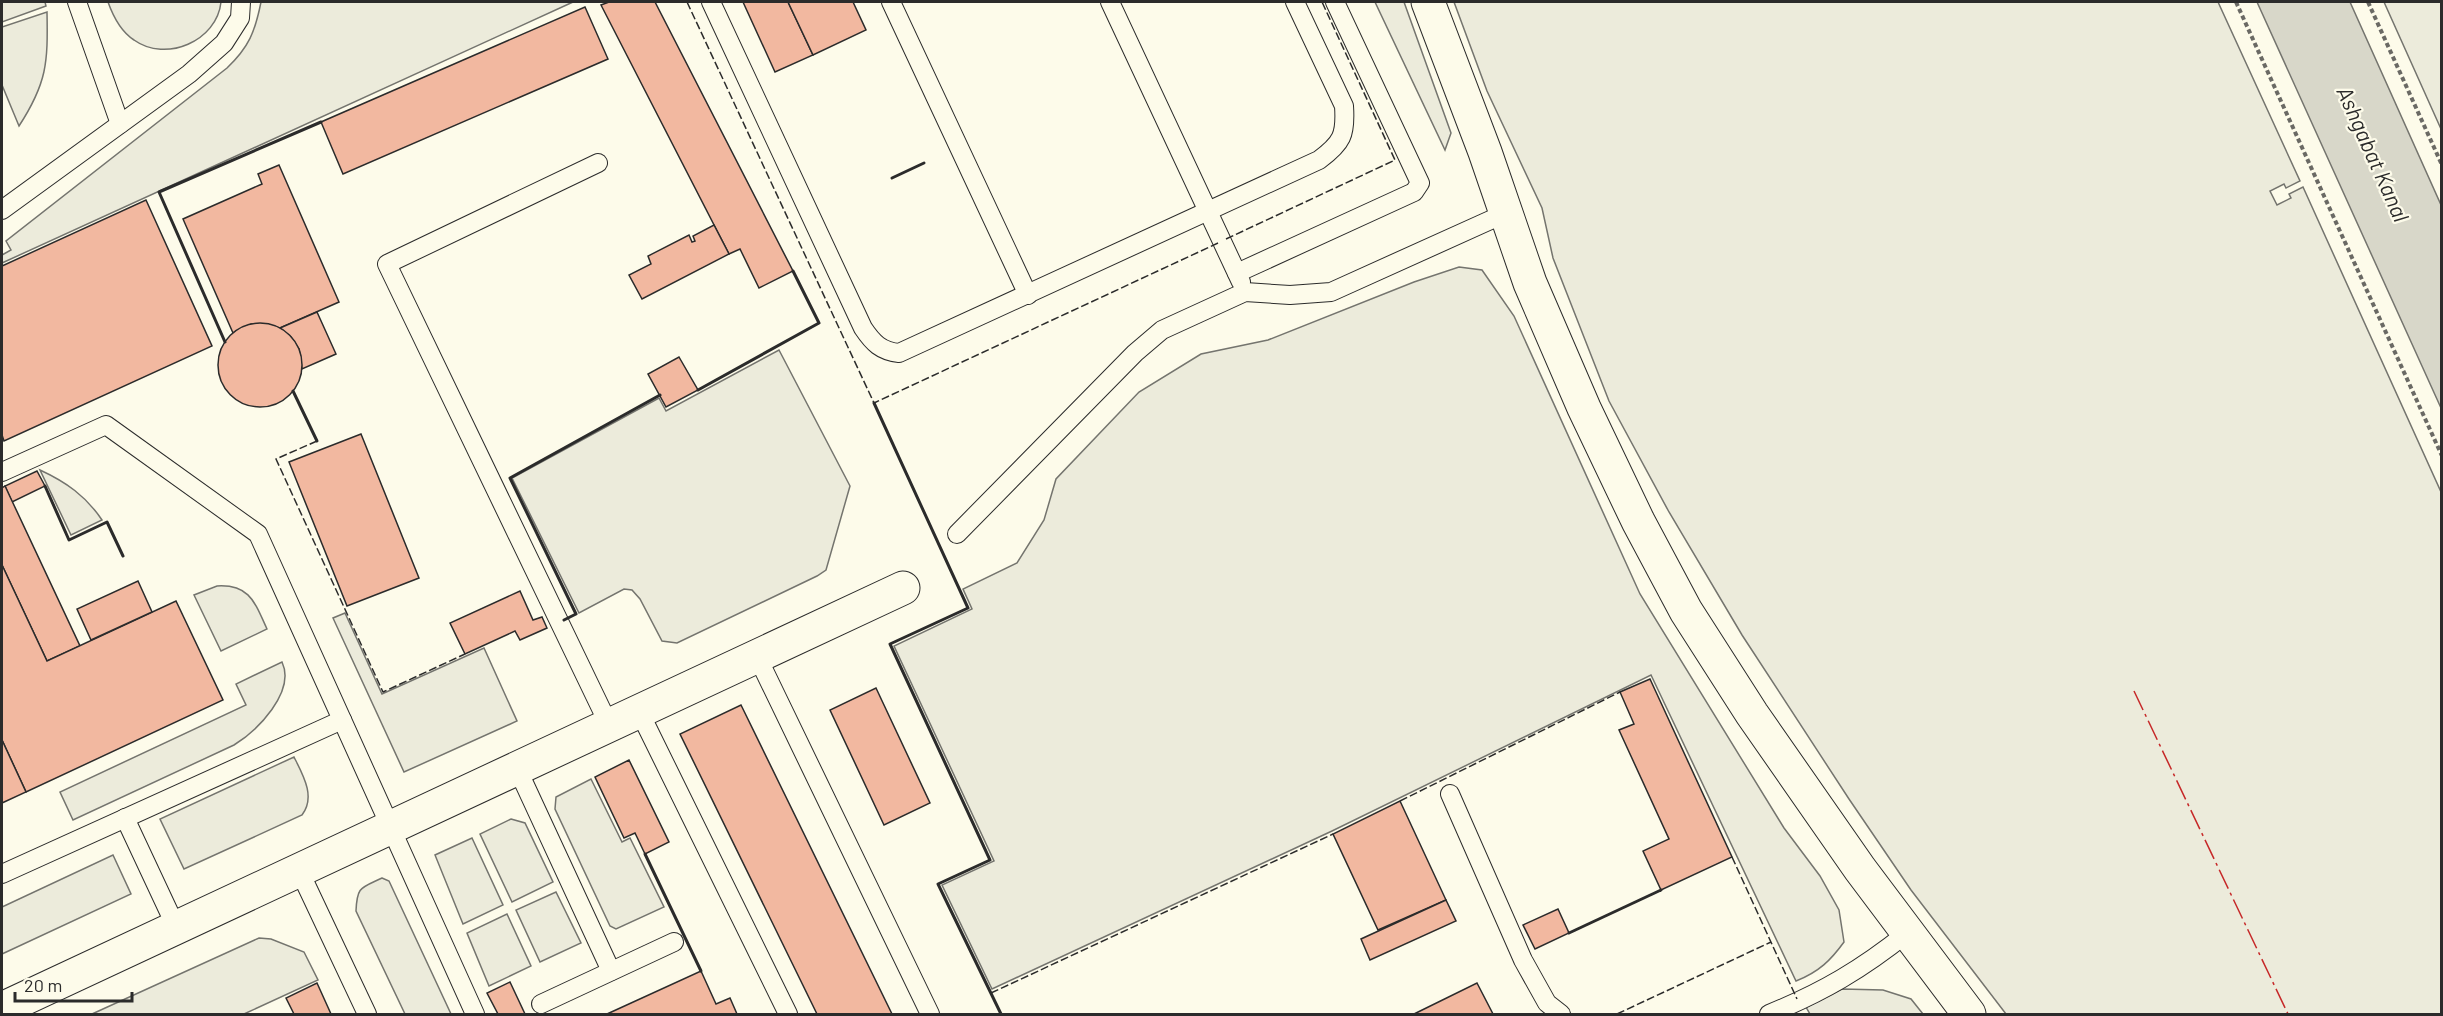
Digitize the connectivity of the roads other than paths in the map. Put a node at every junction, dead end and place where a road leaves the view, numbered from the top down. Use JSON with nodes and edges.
{"nodes":[{"id":1,"x":77,"y":2,"type":"edge"},
{"id":2,"x":241,"y":2,"type":"edge"},
{"id":3,"x":711,"y":2,"type":"edge"},
{"id":4,"x":891,"y":2,"type":"edge"},
{"id":5,"x":1110,"y":2,"type":"edge"},
{"id":6,"x":1295,"y":2,"type":"edge"},
{"id":7,"x":1335,"y":2,"type":"edge"},
{"id":8,"x":1428,"y":2,"type":"edge"},
{"id":9,"x":120,"y":124,"type":"junction"},
{"id":10,"x":598,"y":163,"type":"dead end"},
{"id":11,"x":2,"y":210,"type":"edge"},
{"id":12,"x":1208,"y":211,"type":"junction"},
{"id":13,"x":1506,"y":213,"type":"junction"},
{"id":14,"x":1237,"y":273,"type":"junction"},
{"id":15,"x":1245,"y":292,"type":"junction"},
{"id":16,"x":1028,"y":295,"type":"junction"},
{"id":17,"x":2,"y":472,"type":"edge"},
{"id":18,"x":957,"y":534,"type":"dead end"},
{"id":19,"x":903,"y":588,"type":"dead end"},
{"id":20,"x":757,"y":656,"type":"junction"},
{"id":21,"x":639,"y":711,"type":"junction"},
{"id":22,"x":342,"y":720,"type":"junction"},
{"id":23,"x":609,"y":725,"type":"junction"},
{"id":24,"x":517,"y":768,"type":"junction"},
{"id":25,"x":1450,"y":794,"type":"dead end"},
{"id":26,"x":125,"y":818,"type":"junction"},
{"id":27,"x":391,"y":827,"type":"junction"},
{"id":28,"x":299,"y":870,"type":"junction"},
{"id":29,"x":2,"y":874,"type":"edge"},
{"id":30,"x":176,"y":927,"type":"junction"},
{"id":31,"x":1907,"y":933,"type":"junction"},
{"id":32,"x":674,"y":942,"type":"dead end"},
{"id":33,"x":611,"y":971,"type":"junction"},
{"id":34,"x":541,"y":1004,"type":"dead end"},
{"id":35,"x":12,"y":1008,"type":"edge"},
{"id":36,"x":367,"y":1014,"type":"edge"},
{"id":37,"x":475,"y":1014,"type":"edge"},
{"id":38,"x":788,"y":1014,"type":"edge"},
{"id":39,"x":930,"y":1014,"type":"edge"},
{"id":40,"x":1561,"y":1014,"type":"edge"},
{"id":41,"x":1769,"y":1014,"type":"edge"},
{"id":42,"x":1969,"y":1014,"type":"edge"}],
"edges":[{"from":1,"to":9,"type":"lane"},
{"from":2,"to":9,"type":"lane"},
{"from":3,"to":16,"type":"lane"},
{"from":4,"to":16,"type":"lane"},
{"from":5,"to":12,"type":"lane"},
{"from":6,"to":12,"type":"lane"},
{"from":7,"to":14,"type":"lane"},
{"from":8,"to":13,"type":"street"},
{"from":9,"to":11,"type":"lane"},
{"from":10,"to":23,"type":"lane"},
{"from":12,"to":14,"type":"lane"},
{"from":12,"to":16,"type":"lane"},
{"from":13,"to":15,"type":"lane"},
{"from":13,"to":31,"type":"street"},
{"from":14,"to":15,"type":"lane"},
{"from":15,"to":18,"type":"lane"},
{"from":17,"to":22,"type":"lane"},
{"from":19,"to":20,"type":"street"},
{"from":20,"to":21,"type":"street"},
{"from":20,"to":39,"type":"lane"},
{"from":21,"to":23,"type":"street"},
{"from":21,"to":38,"type":"lane"},
{"from":22,"to":26,"type":"lane"},
{"from":22,"to":27,"type":"lane"},
{"from":23,"to":24,"type":"street"},
{"from":24,"to":27,"type":"street"},
{"from":24,"to":33,"type":"lane"},
{"from":25,"to":40,"type":"lane"},
{"from":26,"to":29,"type":"lane"},
{"from":26,"to":30,"type":"lane"},
{"from":27,"to":28,"type":"street"},
{"from":27,"to":37,"type":"lane"},
{"from":28,"to":30,"type":"street"},
{"from":28,"to":36,"type":"lane"},
{"from":30,"to":35,"type":"street"},
{"from":31,"to":41,"type":"lane"},
{"from":31,"to":42,"type":"street"},
{"from":32,"to":33,"type":"lane"},
{"from":33,"to":34,"type":"lane"}]}
